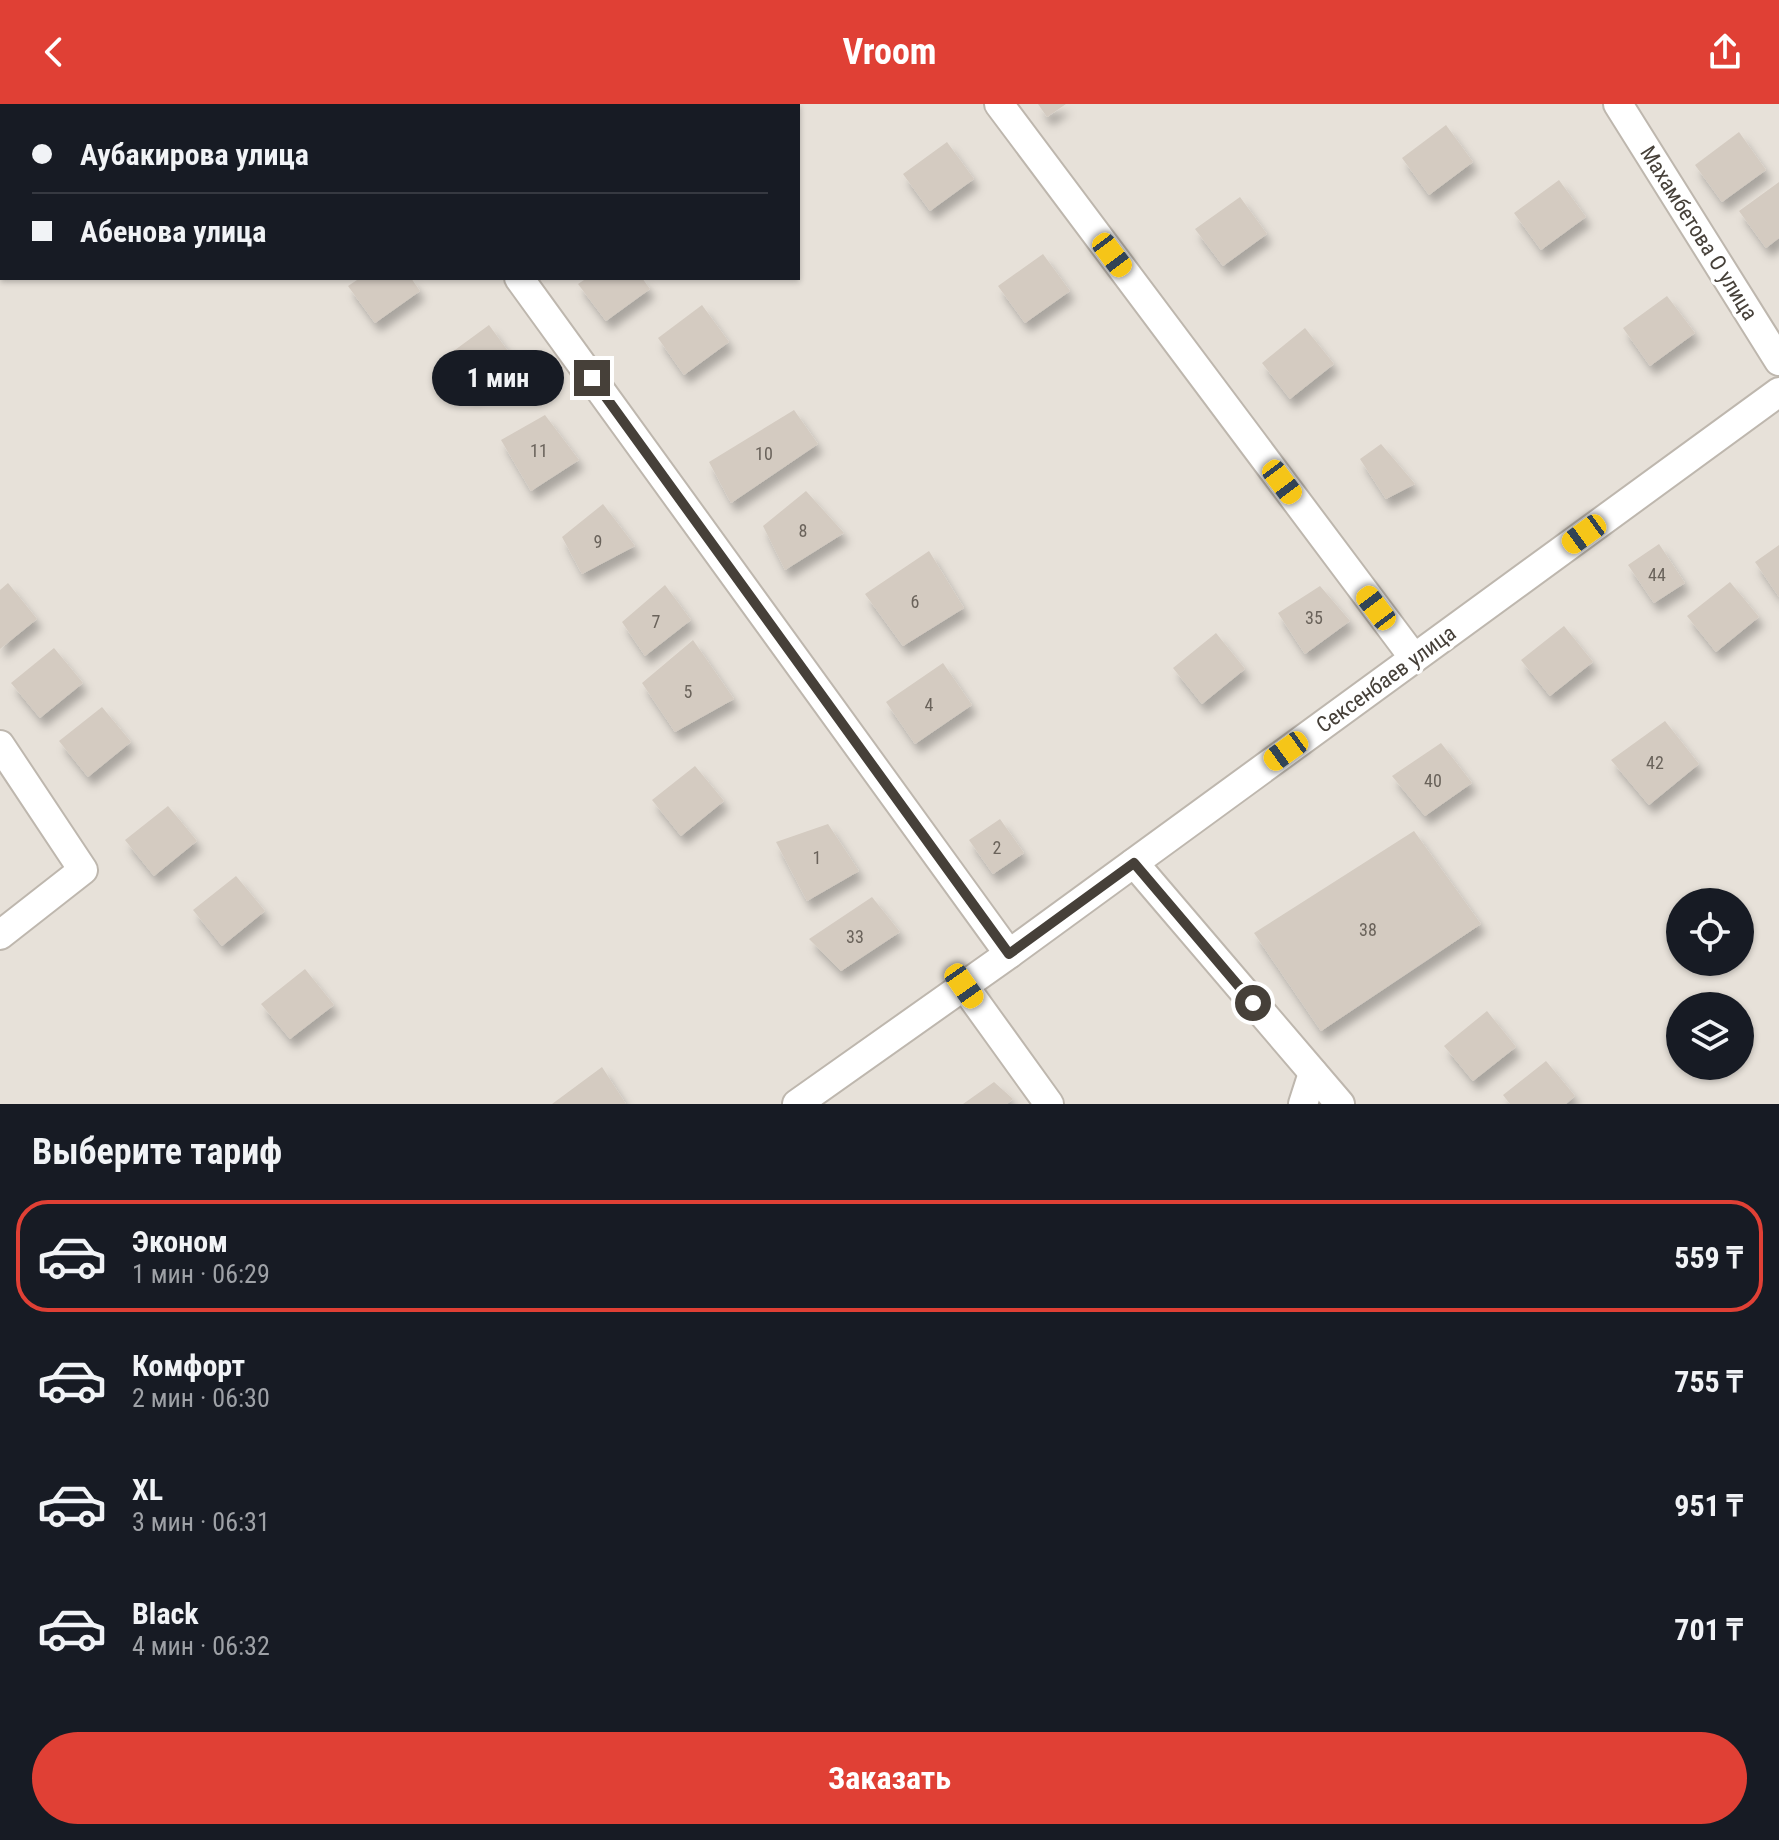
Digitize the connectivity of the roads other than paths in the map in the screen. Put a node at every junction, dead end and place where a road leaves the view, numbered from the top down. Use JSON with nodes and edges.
{"nodes":[{"id":1,"x":999,"y":104,"type":"edge"},
{"id":2,"x":1618,"y":104,"type":"edge"},
{"id":3,"x":520,"y":280,"type":"edge"},
{"id":4,"x":1779,"y":361,"type":"edge"},
{"id":5,"x":1779,"y":392,"type":"edge"},
{"id":6,"x":1414,"y":658,"type":"junction"},
{"id":7,"x":0,"y":745,"type":"edge"},
{"id":8,"x":1134,"y":863,"type":"junction"},
{"id":9,"x":0,"y":935,"type":"edge"},
{"id":10,"x":1009,"y":954,"type":"junction"},
{"id":11,"x":964,"y":986,"type":"junction"},
{"id":12,"x":1313,"y":1073,"type":"junction"},
{"id":13,"x":797,"y":1104,"type":"edge"},
{"id":14,"x":1049,"y":1104,"type":"edge"},
{"id":15,"x":1303,"y":1104,"type":"edge"},
{"id":16,"x":1340,"y":1104,"type":"edge"}],
"edges":[{"from":1,"to":6,"type":"street"},
{"from":2,"to":4,"type":"street","name":"Махамбетова О улица"},
{"from":3,"to":10,"type":"street"},
{"from":5,"to":6,"type":"street","name":"Сексенбаев улица"},
{"from":6,"to":8,"type":"street","name":"Сексенбаев улица"},
{"from":7,"to":9,"type":"street"},
{"from":8,"to":10,"type":"street","name":"Сексенбаев улица"},
{"from":8,"to":12,"type":"street"},
{"from":10,"to":11,"type":"street","name":"Сексенбаев улица"},
{"from":11,"to":13,"type":"street","name":"Сексенбаев улица"},
{"from":11,"to":14,"type":"street"},
{"from":12,"to":15,"type":"street"},
{"from":12,"to":16,"type":"street"}]}
